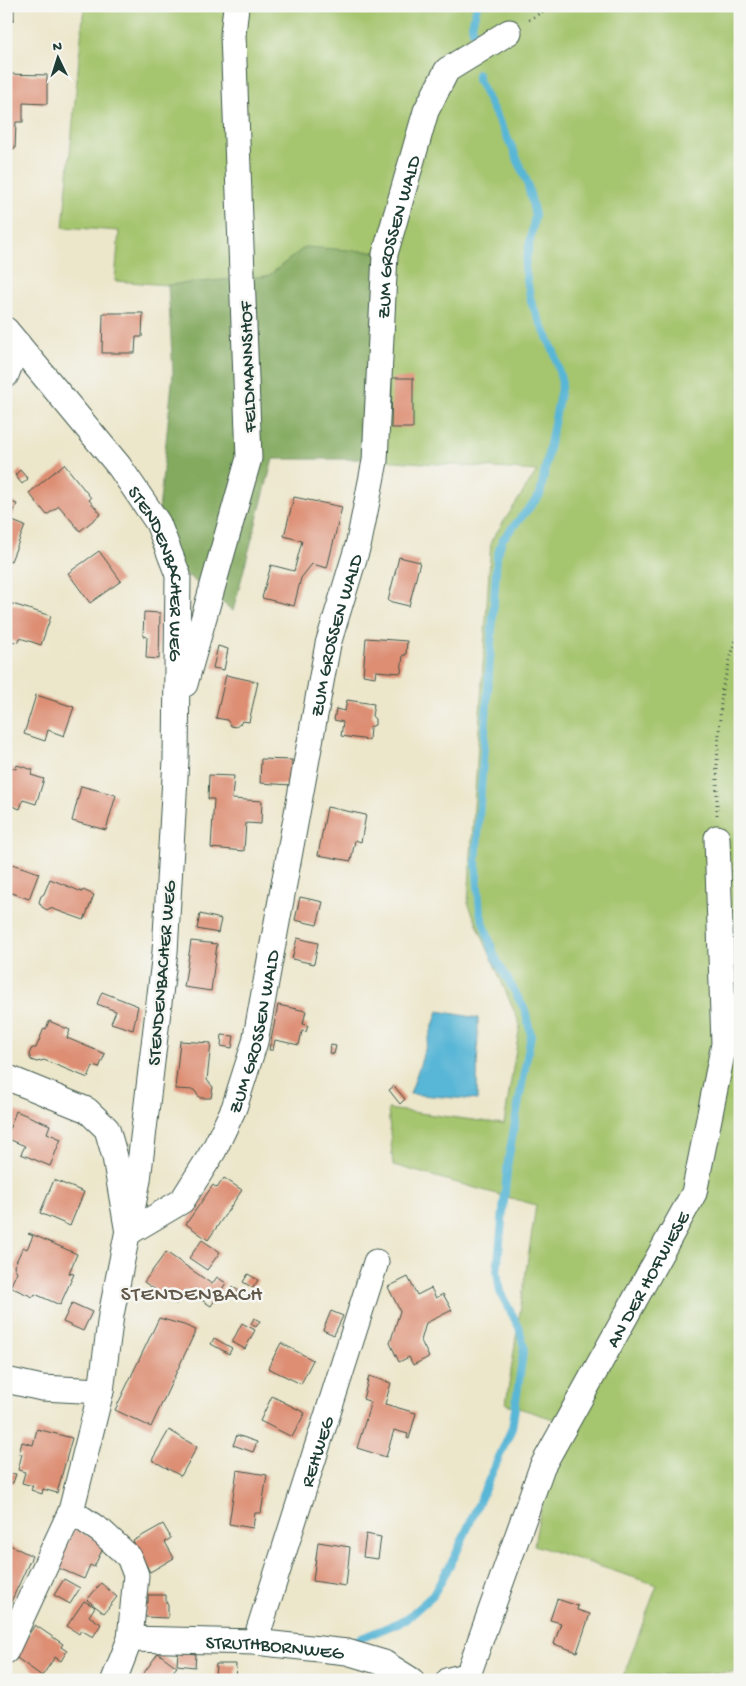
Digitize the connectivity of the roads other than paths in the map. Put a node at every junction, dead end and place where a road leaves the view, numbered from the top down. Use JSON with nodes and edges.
{"nodes":[{"id":1,"x":236,"y":6,"type":"edge"},
{"id":2,"x":509,"y":32,"type":"dead end"},
{"id":3,"x":12,"y":337,"type":"edge"},
{"id":4,"x":6,"y":375,"type":"edge"},
{"id":5,"x":176,"y":718,"type":"junction"},
{"id":6,"x":717,"y":838,"type":"road end"},
{"id":7,"x":6,"y":1076,"type":"edge"},
{"id":8,"x":128,"y":1232,"type":"junction"},
{"id":9,"x":376,"y":1262,"type":"dead end"},
{"id":10,"x":6,"y":1380,"type":"edge"},
{"id":11,"x":100,"y":1391,"type":"junction"},
{"id":12,"x":71,"y":1511,"type":"junction"},
{"id":13,"x":130,"y":1639,"type":"junction"},
{"id":14,"x":255,"y":1642,"type":"junction"},
{"id":15,"x":6,"y":1651,"type":"edge"},
{"id":16,"x":461,"y":1678,"type":"edge"},
{"id":17,"x":114,"y":1680,"type":"edge"},
{"id":18,"x":411,"y":1680,"type":"edge"}],
"edges":[{"from":1,"to":5,"type":"street","name":"FELDMANNSHOF"},
{"from":2,"to":8,"type":"street","name":"ZUM GROSSEN WALD"},
{"from":3,"to":4,"type":"street"},
{"from":3,"to":5,"type":"street","name":"STENDENBACHER WEG"},
{"from":5,"to":8,"type":"street","name":"STENDENBACHER WEG"},
{"from":6,"to":16,"type":"street","name":"AN DER HOFWIESE"},
{"from":7,"to":8,"type":"street"},
{"from":8,"to":11,"type":"street","name":"STENDENBACHER WEG"},
{"from":9,"to":14,"type":"street","name":"REHWEG"},
{"from":10,"to":11,"type":"street"},
{"from":11,"to":12,"type":"street","name":"STENDENBACHER WEG"},
{"from":12,"to":13,"type":"street"},
{"from":12,"to":15,"type":"street","name":"STENDENBACHER WEG"},
{"from":13,"to":14,"type":"street","name":"STRUTHBORNWEG"},
{"from":13,"to":17,"type":"street"},
{"from":14,"to":18,"type":"street","name":"STRUTHBORNWEG"}]}
